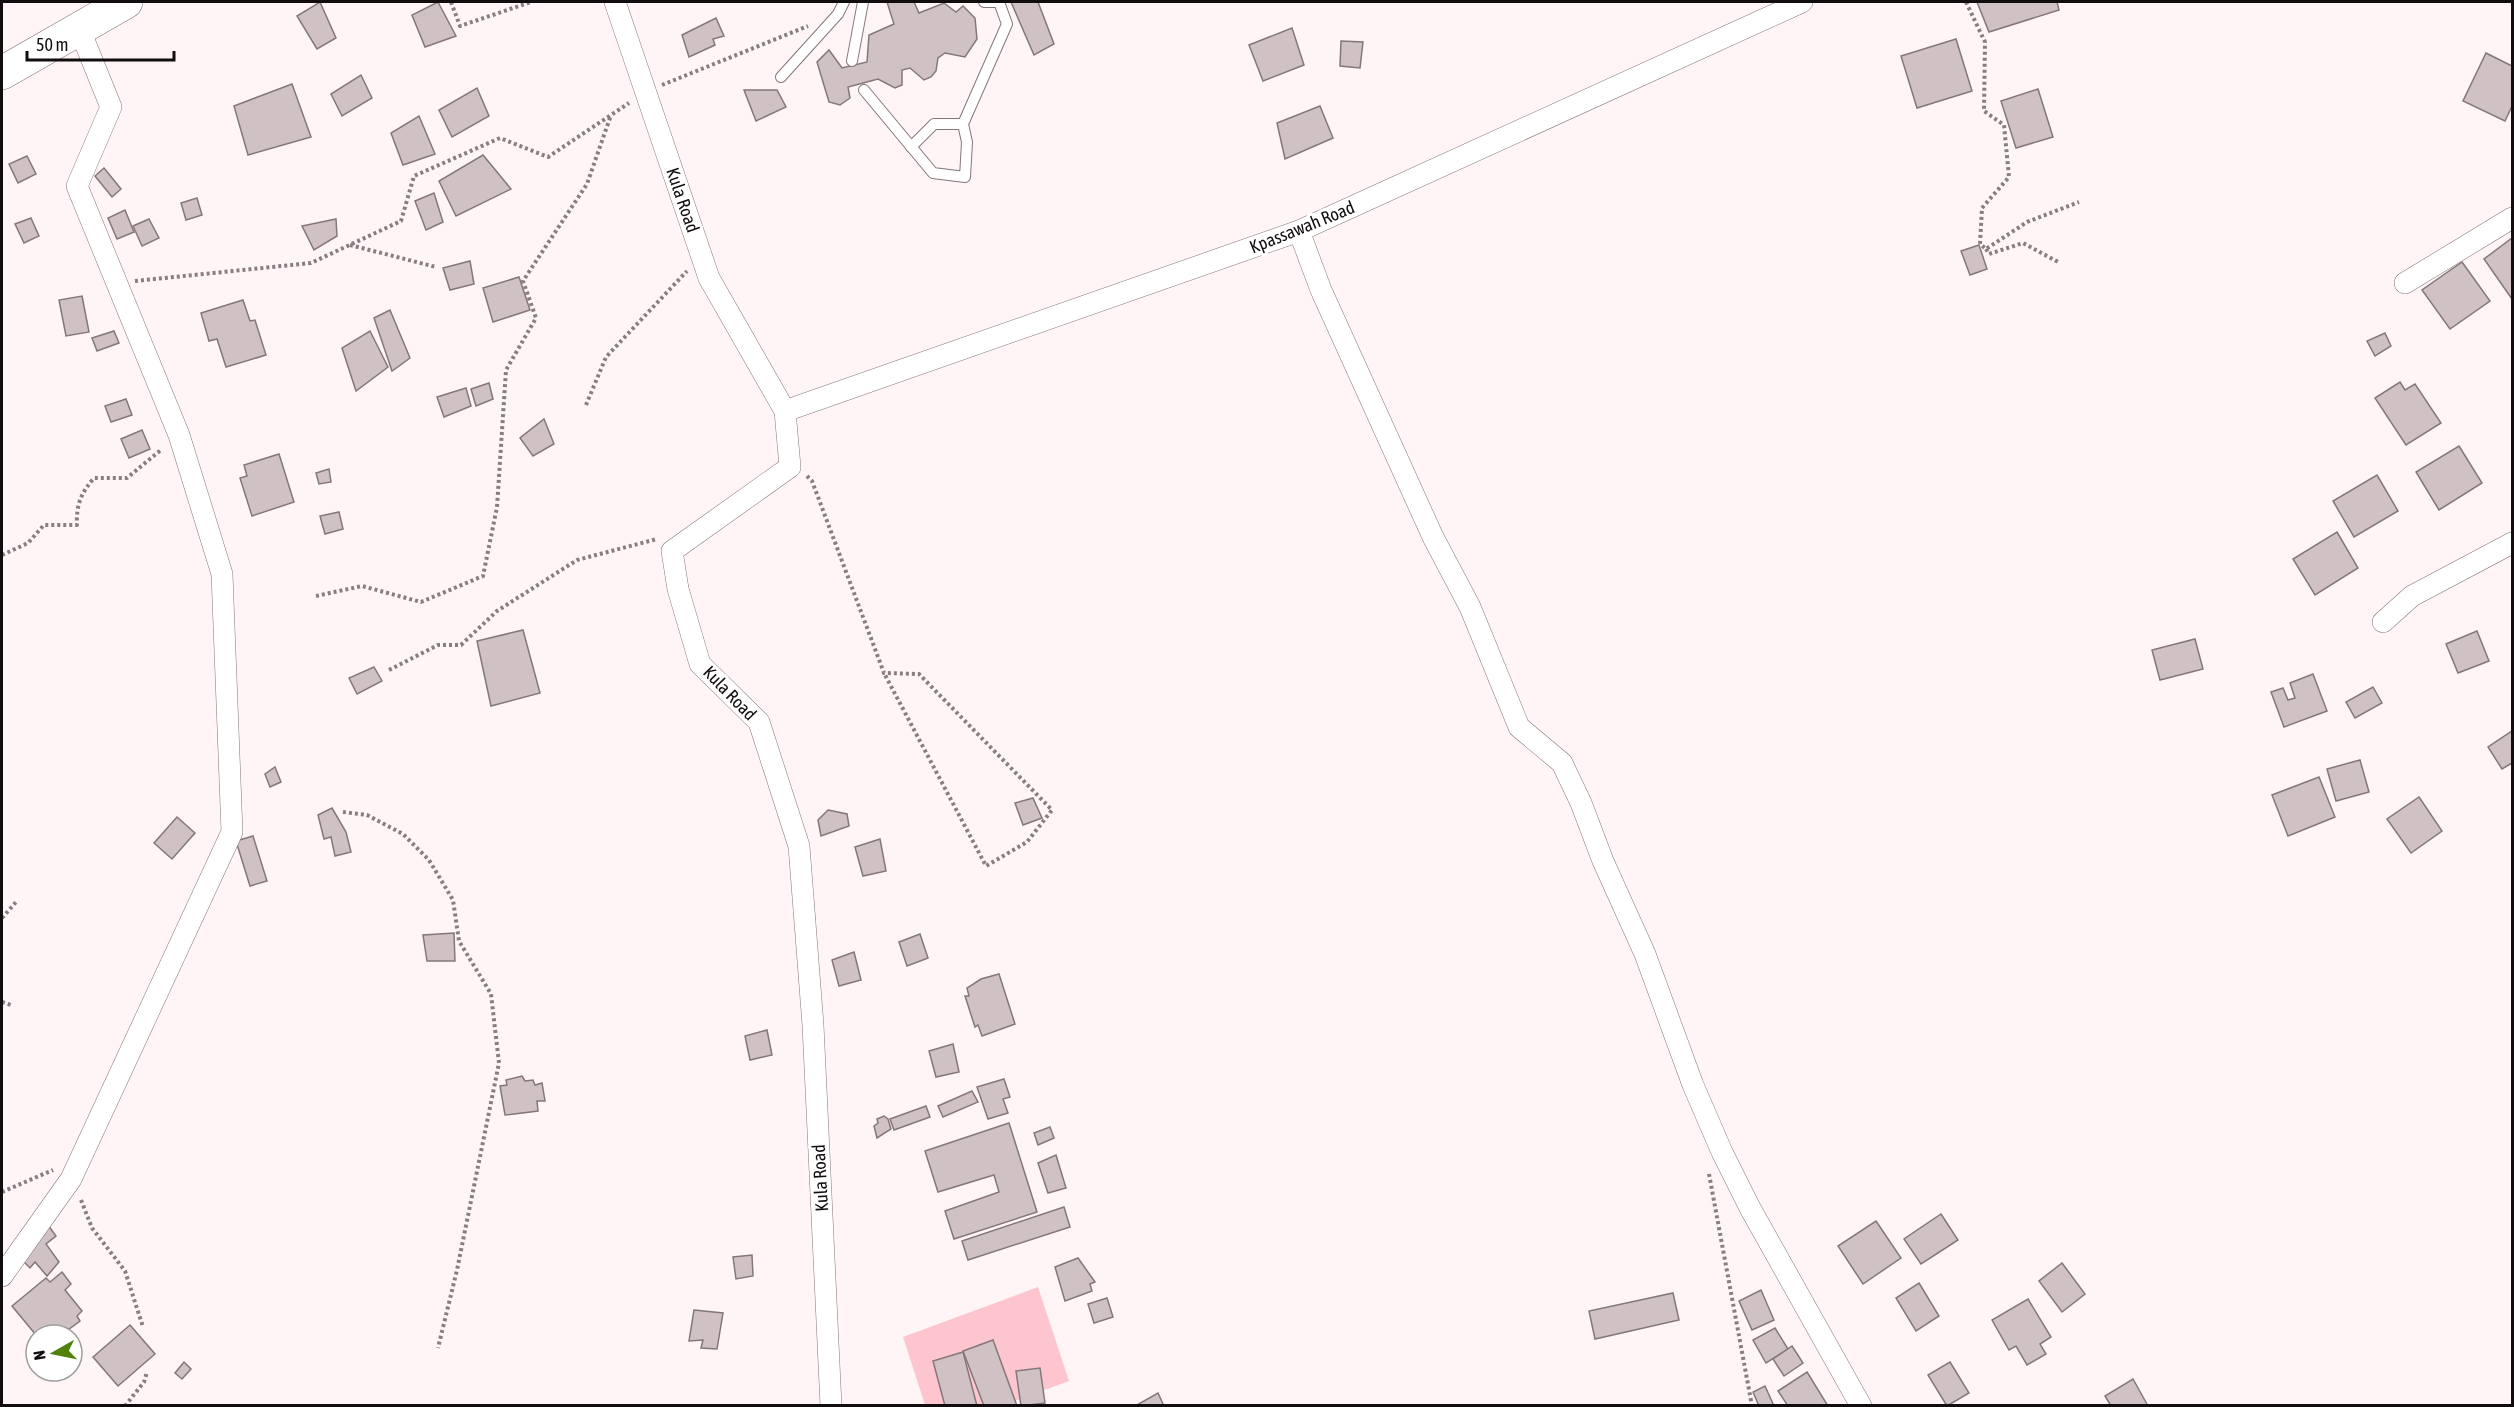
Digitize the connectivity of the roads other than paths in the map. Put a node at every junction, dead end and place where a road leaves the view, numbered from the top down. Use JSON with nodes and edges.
{"nodes":[{"id":1,"x":126,"y":2,"type":"edge"},
{"id":2,"x":615,"y":2,"type":"edge"},
{"id":3,"x":844,"y":2,"type":"edge"},
{"id":4,"x":863,"y":2,"type":"edge"},
{"id":5,"x":984,"y":2,"type":"edge"},
{"id":6,"x":1802,"y":2,"type":"edge"},
{"id":7,"x":79,"y":28,"type":"junction"},
{"id":8,"x":852,"y":61,"type":"dead end"},
{"id":9,"x":2,"y":73,"type":"edge"},
{"id":10,"x":781,"y":77,"type":"dead end"},
{"id":11,"x":864,"y":90,"type":"dead end"},
{"id":12,"x":963,"y":123,"type":"junction"},
{"id":13,"x":911,"y":147,"type":"junction"},
{"id":14,"x":2512,"y":218,"type":"edge"},
{"id":15,"x":1299,"y":231,"type":"junction"},
{"id":16,"x":2405,"y":283,"type":"dead end"},
{"id":17,"x":785,"y":411,"type":"junction"},
{"id":18,"x":2512,"y":543,"type":"edge"},
{"id":19,"x":2383,"y":622,"type":"dead end"},
{"id":20,"x":2,"y":1276,"type":"edge"},
{"id":21,"x":831,"y":1406,"type":"edge"},
{"id":22,"x":1861,"y":1406,"type":"edge"}],
"edges":[{"from":1,"to":7,"type":"highway"},
{"from":2,"to":17,"type":"street","name":"Kula Road"},
{"from":3,"to":10,"type":"lane"},
{"from":4,"to":8,"type":"lane"},
{"from":5,"to":12,"type":"lane"},
{"from":6,"to":15,"type":"street","name":"Kpassawah Road"},
{"from":7,"to":9,"type":"highway"},
{"from":7,"to":20,"type":"street"},
{"from":11,"to":13,"type":"lane"},
{"from":12,"to":13,"type":"lane"},
{"from":12,"to":13,"type":"lane"},
{"from":14,"to":16,"type":"street"},
{"from":15,"to":17,"type":"street","name":"Kpassawah Road"},
{"from":15,"to":22,"type":"street"},
{"from":17,"to":21,"type":"street","name":"Kula Road"},
{"from":18,"to":19,"type":"street"}]}
